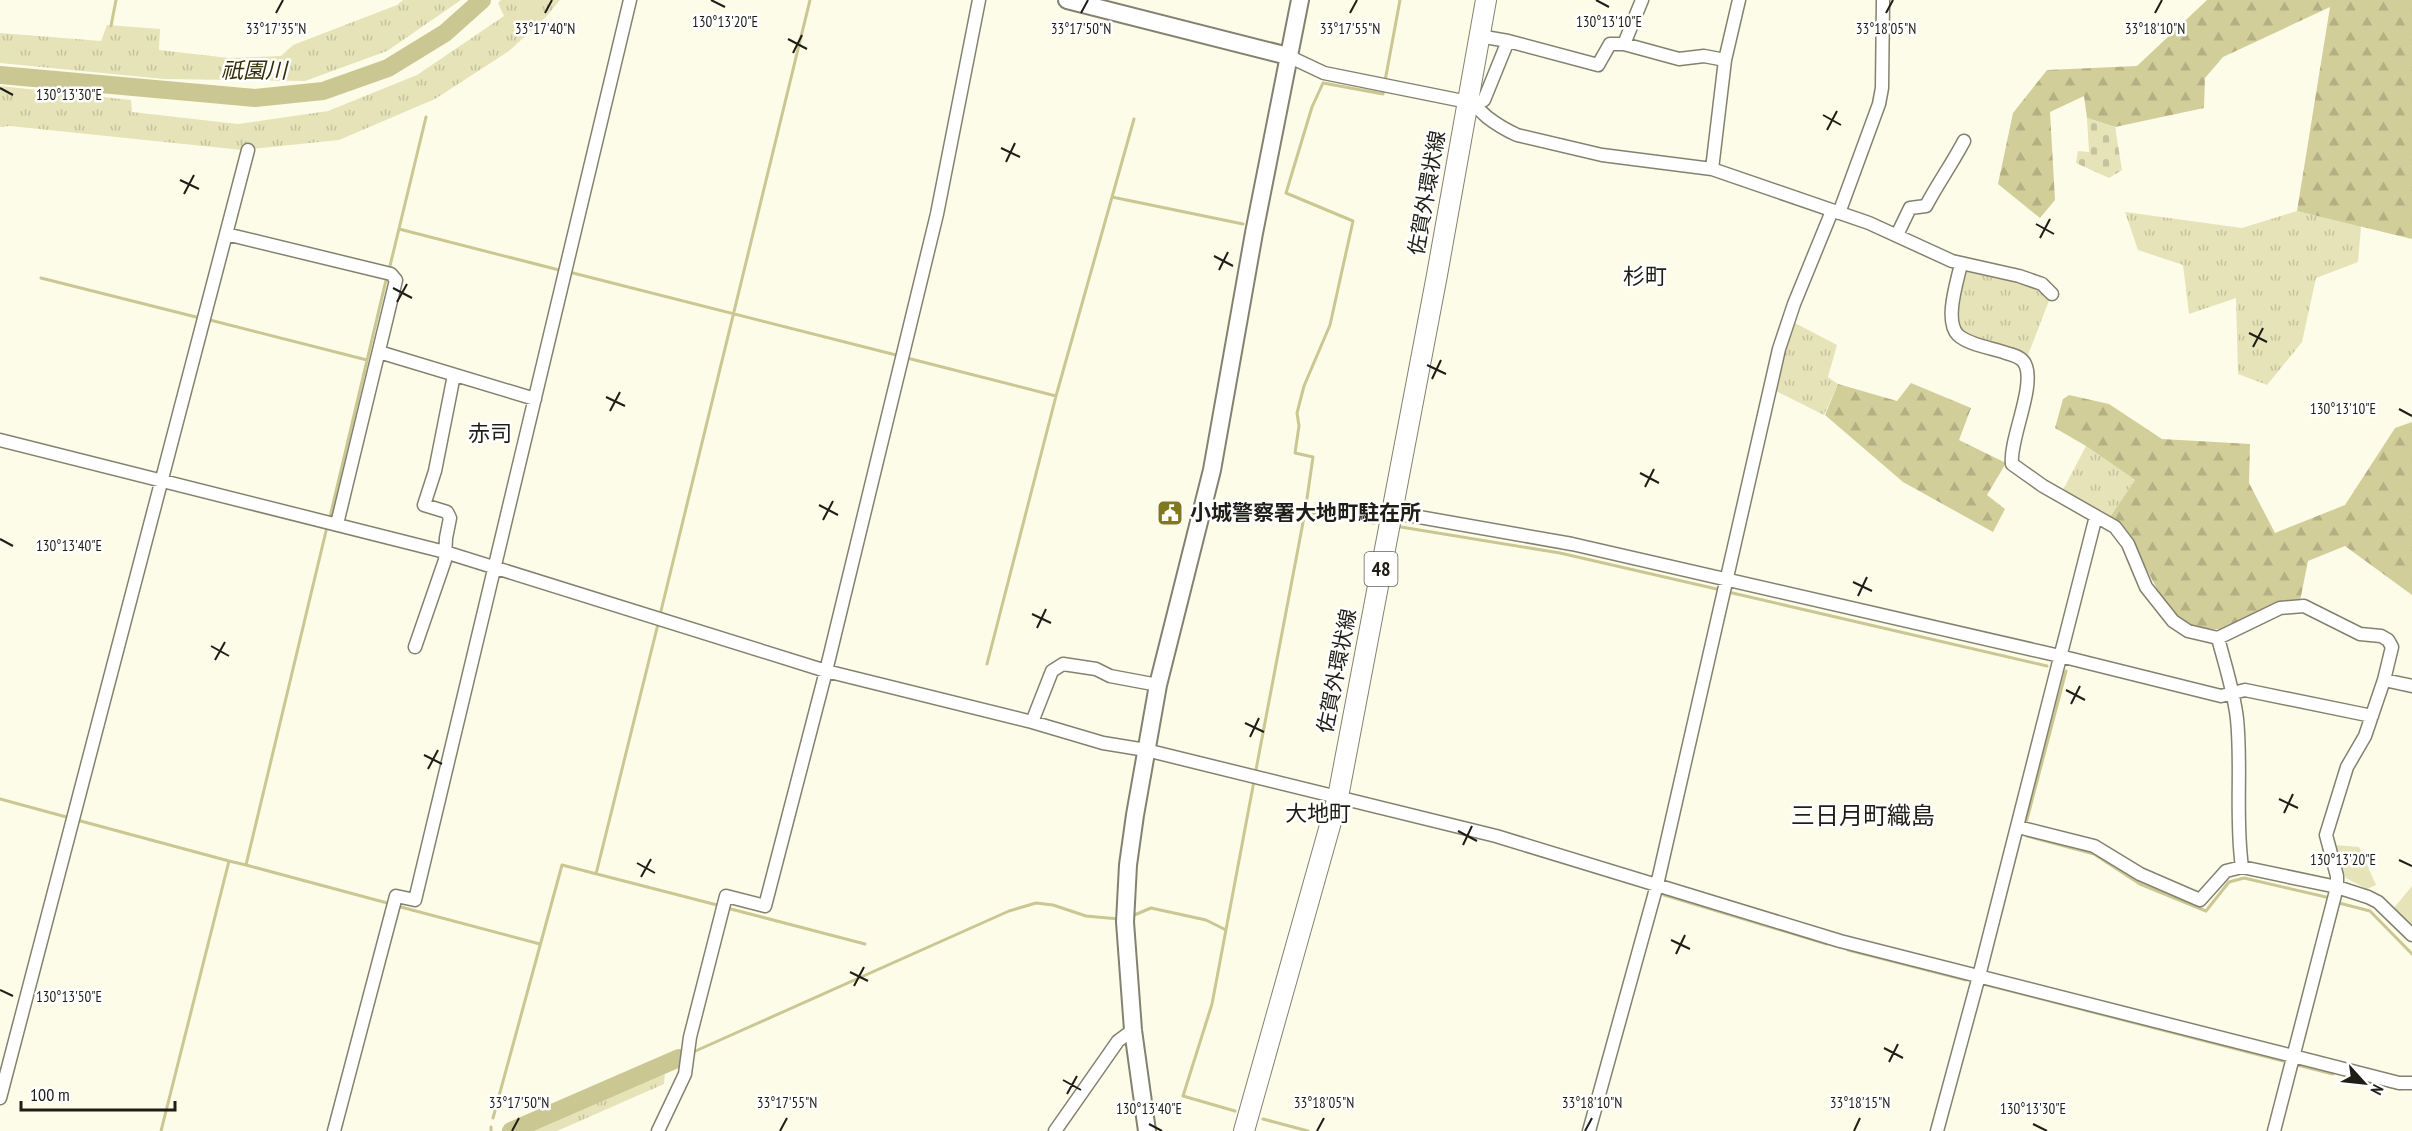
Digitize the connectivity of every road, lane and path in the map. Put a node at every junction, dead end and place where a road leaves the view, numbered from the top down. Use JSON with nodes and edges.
{"nodes":[{"id":1,"x":630,"y":0,"type":"edge"},
{"id":2,"x":979,"y":0,"type":"edge"},
{"id":3,"x":1068,"y":0,"type":"edge"},
{"id":4,"x":1300,"y":0,"type":"edge"},
{"id":5,"x":1486,"y":0,"type":"edge"},
{"id":6,"x":1642,"y":0,"type":"edge"},
{"id":7,"x":1739,"y":0,"type":"edge"},
{"id":8,"x":1879,"y":1,"type":"edge"},
{"id":9,"x":1479,"y":36,"type":"junction"},
{"id":10,"x":1508,"y":41,"type":"junction"},
{"id":11,"x":1624,"y":44,"type":"junction"},
{"id":12,"x":1288,"y":56,"type":"junction"},
{"id":13,"x":1725,"y":60,"type":"junction"},
{"id":14,"x":1472,"y":104,"type":"junction"},
{"id":15,"x":1964,"y":141,"type":"dead end"},
{"id":16,"x":248,"y":150,"type":"dead end"},
{"id":17,"x":1712,"y":169,"type":"junction"},
{"id":18,"x":1836,"y":212,"type":"junction"},
{"id":19,"x":226,"y":234,"type":"junction"},
{"id":20,"x":1897,"y":235,"type":"junction"},
{"id":21,"x":1961,"y":264,"type":"junction"},
{"id":22,"x":2052,"y":294,"type":"dead end"},
{"id":23,"x":379,"y":352,"type":"junction"},
{"id":24,"x":454,"y":375,"type":"junction"},
{"id":25,"x":535,"y":399,"type":"junction"},
{"id":26,"x":0,"y":440,"type":"edge"},
{"id":27,"x":161,"y":478,"type":"junction"},
{"id":28,"x":1391,"y":512,"type":"junction"},
{"id":29,"x":2096,"y":516,"type":"junction"},
{"id":30,"x":331,"y":522,"type":"junction"},
{"id":31,"x":445,"y":552,"type":"junction"},
{"id":32,"x":495,"y":567,"type":"junction"},
{"id":33,"x":1725,"y":580,"type":"junction"},
{"id":34,"x":2218,"y":638,"type":"junction"},
{"id":35,"x":415,"y":647,"type":"dead end"},
{"id":36,"x":2060,"y":656,"type":"junction"},
{"id":37,"x":826,"y":671,"type":"junction"},
{"id":38,"x":2384,"y":680,"type":"junction"},
{"id":39,"x":1158,"y":685,"type":"junction"},
{"id":40,"x":2412,"y":686,"type":"edge"},
{"id":41,"x":2232,"y":695,"type":"junction"},
{"id":42,"x":2372,"y":716,"type":"junction"},
{"id":43,"x":1032,"y":722,"type":"junction"},
{"id":44,"x":1146,"y":750,"type":"junction"},
{"id":45,"x":1338,"y":797,"type":"junction"},
{"id":46,"x":2018,"y":827,"type":"junction"},
{"id":47,"x":2242,"y":867,"type":"junction"},
{"id":48,"x":1656,"y":885,"type":"junction"},
{"id":49,"x":2337,"y":887,"type":"junction"},
{"id":50,"x":2412,"y":935,"type":"edge"},
{"id":51,"x":1979,"y":976,"type":"junction"},
{"id":52,"x":1133,"y":1030,"type":"junction"},
{"id":53,"x":2293,"y":1058,"type":"junction"},
{"id":54,"x":2412,"y":1083,"type":"edge"},
{"id":55,"x":0,"y":1098,"type":"edge"},
{"id":56,"x":1249,"y":1130,"type":"edge"},
{"id":57,"x":334,"y":1131,"type":"edge"},
{"id":58,"x":658,"y":1131,"type":"edge"},
{"id":59,"x":1055,"y":1131,"type":"edge"},
{"id":60,"x":1147,"y":1131,"type":"edge"},
{"id":61,"x":1589,"y":1131,"type":"edge"},
{"id":62,"x":1937,"y":1131,"type":"edge"},
{"id":63,"x":2274,"y":1131,"type":"edge"}],
"edges":[{"from":1,"to":25,"type":"street"},
{"from":2,"to":37,"type":"street"},
{"from":3,"to":12,"type":"street"},
{"from":4,"to":12,"type":"street"},
{"from":5,"to":9,"type":"main road","name":"佐賀外環状線","number":"48"},
{"from":6,"to":11,"type":"street"},
{"from":7,"to":13,"type":"street"},
{"from":8,"to":18,"type":"street"},
{"from":9,"to":10,"type":"street"},
{"from":9,"to":14,"type":"main road","name":"佐賀外環状線","number":"48"},
{"from":10,"to":11,"type":"street"},
{"from":10,"to":14,"type":"street"},
{"from":11,"to":13,"type":"street"},
{"from":12,"to":14,"type":"street"},
{"from":12,"to":39,"type":"street"},
{"from":13,"to":17,"type":"street"},
{"from":14,"to":17,"type":"street"},
{"from":14,"to":28,"type":"main road","name":"佐賀外環状線","number":"48"},
{"from":15,"to":20,"type":"street"},
{"from":16,"to":19,"type":"street"},
{"from":17,"to":18,"type":"street"},
{"from":18,"to":20,"type":"street"},
{"from":18,"to":33,"type":"street"},
{"from":19,"to":23,"type":"street"},
{"from":19,"to":27,"type":"street"},
{"from":20,"to":21,"type":"street"},
{"from":21,"to":22,"type":"street"},
{"from":21,"to":29,"type":"street"},
{"from":23,"to":24,"type":"street"},
{"from":23,"to":30,"type":"street"},
{"from":24,"to":25,"type":"street"},
{"from":24,"to":31,"type":"street"},
{"from":25,"to":32,"type":"street"},
{"from":26,"to":27,"type":"street"},
{"from":27,"to":30,"type":"street"},
{"from":27,"to":55,"type":"street"},
{"from":28,"to":33,"type":"street"},
{"from":28,"to":45,"type":"main road","name":"佐賀外環状線","number":"48"},
{"from":29,"to":34,"type":"street"},
{"from":29,"to":36,"type":"street"},
{"from":30,"to":31,"type":"street"},
{"from":31,"to":32,"type":"street"},
{"from":31,"to":35,"type":"street"},
{"from":32,"to":37,"type":"street"},
{"from":32,"to":57,"type":"street"},
{"from":33,"to":36,"type":"street"},
{"from":33,"to":48,"type":"street"},
{"from":34,"to":38,"type":"street"},
{"from":34,"to":41,"type":"street"},
{"from":36,"to":41,"type":"street"},
{"from":36,"to":46,"type":"street"},
{"from":37,"to":43,"type":"street"},
{"from":37,"to":58,"type":"street"},
{"from":38,"to":40,"type":"street"},
{"from":38,"to":42,"type":"street"},
{"from":39,"to":43,"type":"street"},
{"from":39,"to":44,"type":"street"},
{"from":41,"to":42,"type":"street"},
{"from":41,"to":47,"type":"street"},
{"from":42,"to":49,"type":"street"},
{"from":43,"to":44,"type":"street"},
{"from":44,"to":45,"type":"street"},
{"from":44,"to":52,"type":"street"},
{"from":45,"to":48,"type":"street"},
{"from":45,"to":56,"type":"main road","name":"佐賀外環状線","number":"48"},
{"from":46,"to":47,"type":"street"},
{"from":46,"to":51,"type":"street"},
{"from":47,"to":49,"type":"street"},
{"from":48,"to":51,"type":"street"},
{"from":48,"to":61,"type":"street"},
{"from":49,"to":50,"type":"street"},
{"from":49,"to":53,"type":"street"},
{"from":51,"to":53,"type":"street"},
{"from":51,"to":62,"type":"street"},
{"from":52,"to":59,"type":"street"},
{"from":52,"to":60,"type":"street"},
{"from":53,"to":54,"type":"street"},
{"from":53,"to":63,"type":"street"}]}
